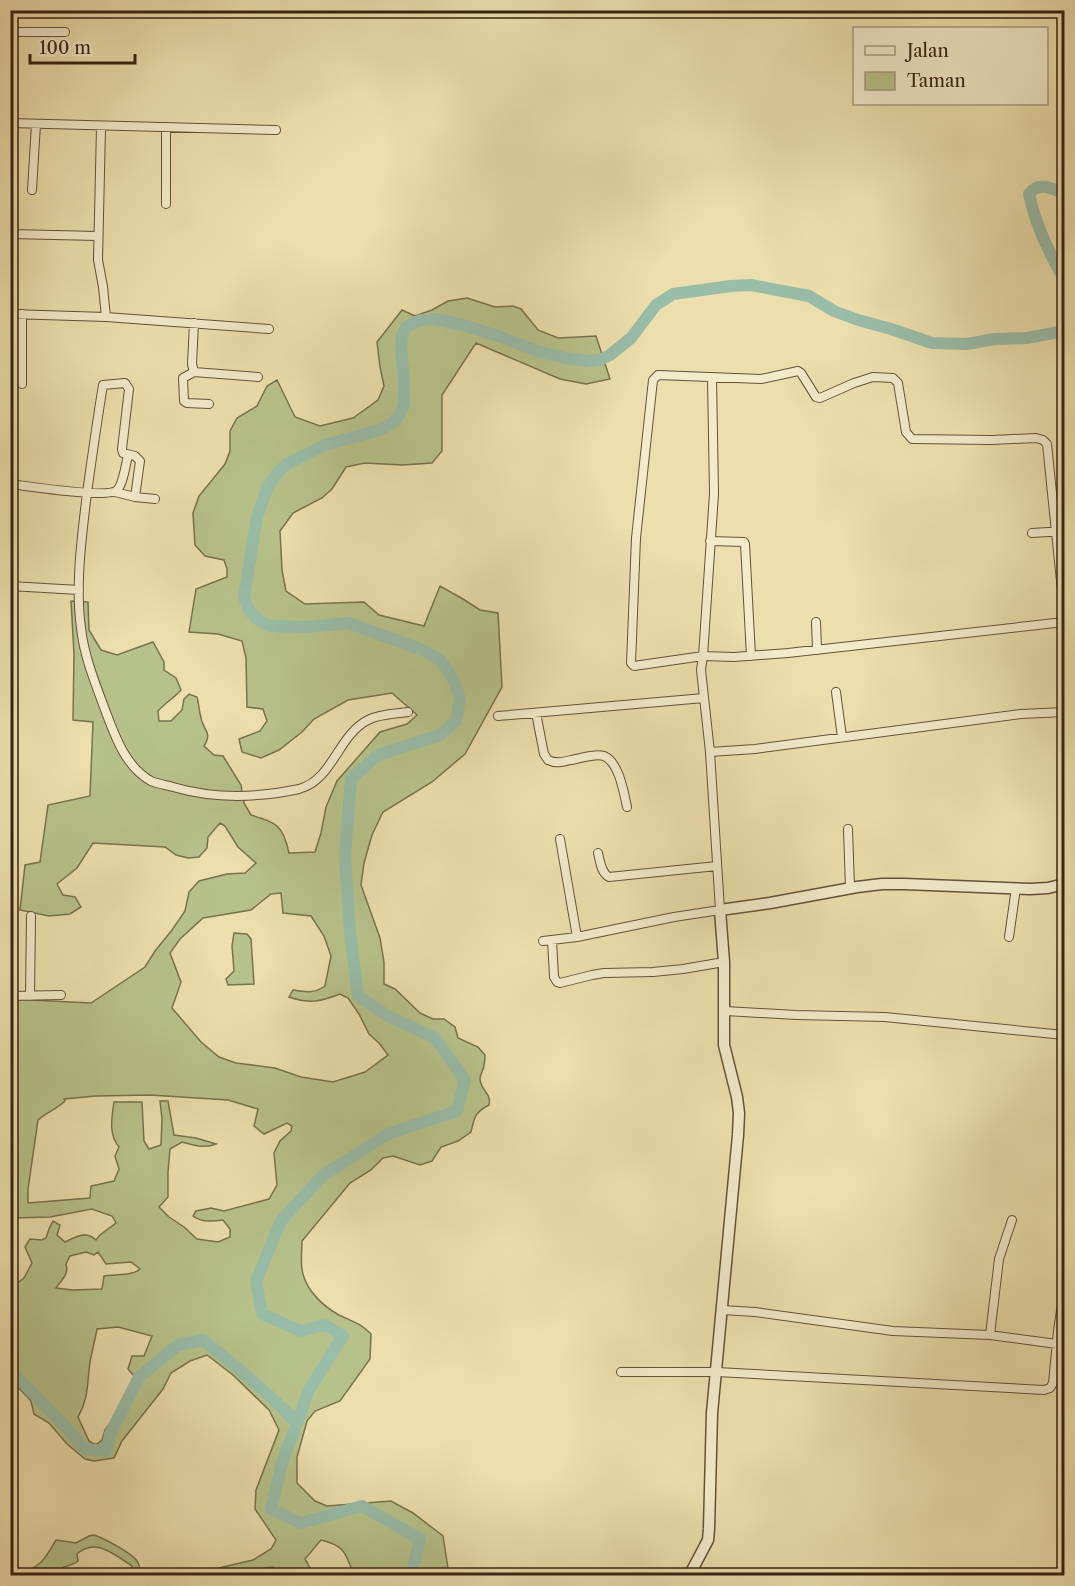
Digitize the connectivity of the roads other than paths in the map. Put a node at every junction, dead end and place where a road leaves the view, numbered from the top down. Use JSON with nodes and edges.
{"nodes":[{"id":1,"x":10,"y":32,"type":"edge"},
{"id":2,"x":65,"y":32,"type":"dead end"},
{"id":3,"x":10,"y":123,"type":"edge"},
{"id":4,"x":36,"y":124,"type":"junction"},
{"id":5,"x":100,"y":127,"type":"junction"},
{"id":6,"x":166,"y":127,"type":"junction"},
{"id":7,"x":276,"y":130,"type":"dead end"},
{"id":8,"x":32,"y":190,"type":"dead end"},
{"id":9,"x":166,"y":204,"type":"dead end"},
{"id":10,"x":10,"y":234,"type":"edge"},
{"id":11,"x":98,"y":236,"type":"junction"},
{"id":12,"x":10,"y":314,"type":"edge"},
{"id":13,"x":22,"y":314,"type":"junction"},
{"id":14,"x":105,"y":317,"type":"junction"},
{"id":15,"x":194,"y":323,"type":"junction"},
{"id":16,"x":269,"y":329,"type":"dead end"},
{"id":17,"x":194,"y":372,"type":"junction"},
{"id":18,"x":258,"y":377,"type":"dead end"},
{"id":19,"x":712,"y":377,"type":"junction"},
{"id":20,"x":22,"y":384,"type":"dead end"},
{"id":21,"x":209,"y":404,"type":"dead end"},
{"id":22,"x":128,"y":455,"type":"junction"},
{"id":23,"x":10,"y":484,"type":"edge"},
{"id":24,"x":115,"y":492,"type":"junction"},
{"id":25,"x":87,"y":493,"type":"junction"},
{"id":26,"x":135,"y":496,"type":"junction"},
{"id":27,"x":155,"y":499,"type":"dead end"},
{"id":28,"x":1060,"y":531,"type":"edge"},
{"id":29,"x":1032,"y":533,"type":"dead end"},
{"id":30,"x":710,"y":541,"type":"junction"},
{"id":31,"x":10,"y":586,"type":"edge"},
{"id":32,"x":79,"y":590,"type":"junction"},
{"id":33,"x":1065,"y":610,"type":"edge"},
{"id":34,"x":816,"y":622,"type":"dead end"},
{"id":35,"x":1065,"y":622,"type":"edge"},
{"id":36,"x":817,"y":650,"type":"junction"},
{"id":37,"x":703,"y":656,"type":"junction"},
{"id":38,"x":751,"y":656,"type":"junction"},
{"id":39,"x":836,"y":692,"type":"dead end"},
{"id":40,"x":704,"y":698,"type":"junction"},
{"id":41,"x":408,"y":712,"type":"dead end"},
{"id":42,"x":1065,"y":712,"type":"edge"},
{"id":43,"x":536,"y":713,"type":"junction"},
{"id":44,"x":498,"y":716,"type":"dead end"},
{"id":45,"x":842,"y":737,"type":"junction"},
{"id":46,"x":710,"y":752,"type":"junction"},
{"id":47,"x":627,"y":807,"type":"dead end"},
{"id":48,"x":848,"y":830,"type":"dead end"},
{"id":49,"x":560,"y":840,"type":"dead end"},
{"id":50,"x":598,"y":854,"type":"dead end"},
{"id":51,"x":717,"y":866,"type":"junction"},
{"id":52,"x":1065,"y":884,"type":"edge"},
{"id":53,"x":850,"y":888,"type":"junction"},
{"id":54,"x":1016,"y":888,"type":"junction"},
{"id":55,"x":720,"y":910,"type":"junction"},
{"id":56,"x":32,"y":916,"type":"dead end"},
{"id":57,"x":577,"y":937,"type":"junction"},
{"id":58,"x":1009,"y":937,"type":"dead end"},
{"id":59,"x":724,"y":962,"type":"junction"},
{"id":60,"x":61,"y":995,"type":"dead end"},
{"id":61,"x":10,"y":996,"type":"edge"},
{"id":62,"x":30,"y":996,"type":"junction"},
{"id":63,"x":725,"y":1011,"type":"junction"},
{"id":64,"x":1065,"y":1035,"type":"edge"},
{"id":65,"x":1012,"y":1220,"type":"dead end"},
{"id":66,"x":1065,"y":1290,"type":"edge"},
{"id":67,"x":722,"y":1311,"type":"junction"},
{"id":68,"x":990,"y":1335,"type":"junction"},
{"id":69,"x":1060,"y":1344,"type":"edge"},
{"id":70,"x":621,"y":1372,"type":"dead end"},
{"id":71,"x":717,"y":1372,"type":"junction"},
{"id":72,"x":689,"y":1575,"type":"edge"}],
"edges":[{"from":1,"to":2,"type":"street"},
{"from":3,"to":4,"type":"street"},
{"from":4,"to":5,"type":"street"},
{"from":4,"to":8,"type":"street"},
{"from":5,"to":6,"type":"street"},
{"from":5,"to":11,"type":"street"},
{"from":6,"to":7,"type":"street"},
{"from":6,"to":9,"type":"street"},
{"from":10,"to":11,"type":"street"},
{"from":11,"to":14,"type":"street"},
{"from":12,"to":13,"type":"street"},
{"from":13,"to":14,"type":"street"},
{"from":13,"to":20,"type":"street"},
{"from":14,"to":15,"type":"street"},
{"from":15,"to":16,"type":"street"},
{"from":15,"to":17,"type":"street"},
{"from":17,"to":18,"type":"street"},
{"from":17,"to":21,"type":"street"},
{"from":19,"to":28,"type":"street"},
{"from":19,"to":30,"type":"street"},
{"from":19,"to":37,"type":"street"},
{"from":22,"to":24,"type":"street"},
{"from":22,"to":25,"type":"street"},
{"from":22,"to":26,"type":"street"},
{"from":23,"to":25,"type":"street"},
{"from":24,"to":25,"type":"street"},
{"from":24,"to":26,"type":"street"},
{"from":25,"to":32,"type":"street"},
{"from":26,"to":27,"type":"street"},
{"from":28,"to":29,"type":"street"},
{"from":28,"to":33,"type":"street"},
{"from":30,"to":37,"type":"street"},
{"from":30,"to":38,"type":"street"},
{"from":31,"to":32,"type":"street"},
{"from":32,"to":41,"type":"street"},
{"from":34,"to":36,"type":"street"},
{"from":35,"to":36,"type":"street"},
{"from":36,"to":38,"type":"street"},
{"from":37,"to":38,"type":"street"},
{"from":37,"to":40,"type":"street"},
{"from":39,"to":45,"type":"street"},
{"from":40,"to":43,"type":"street"},
{"from":40,"to":46,"type":"street"},
{"from":42,"to":45,"type":"street"},
{"from":43,"to":44,"type":"street"},
{"from":43,"to":47,"type":"street"},
{"from":45,"to":46,"type":"street"},
{"from":46,"to":51,"type":"street"},
{"from":48,"to":53,"type":"street"},
{"from":49,"to":57,"type":"street"},
{"from":50,"to":51,"type":"street"},
{"from":51,"to":55,"type":"street"},
{"from":52,"to":54,"type":"street"},
{"from":53,"to":54,"type":"street"},
{"from":53,"to":55,"type":"street"},
{"from":54,"to":58,"type":"street"},
{"from":55,"to":57,"type":"street"},
{"from":55,"to":59,"type":"street"},
{"from":56,"to":62,"type":"street"},
{"from":57,"to":59,"type":"street"},
{"from":59,"to":63,"type":"street"},
{"from":60,"to":62,"type":"street"},
{"from":61,"to":62,"type":"street"},
{"from":63,"to":64,"type":"street"},
{"from":63,"to":67,"type":"street"},
{"from":65,"to":68,"type":"street"},
{"from":66,"to":69,"type":"street"},
{"from":67,"to":68,"type":"street"},
{"from":67,"to":71,"type":"street"},
{"from":68,"to":69,"type":"street"},
{"from":69,"to":71,"type":"street"},
{"from":70,"to":71,"type":"street"},
{"from":71,"to":72,"type":"street"}]}
